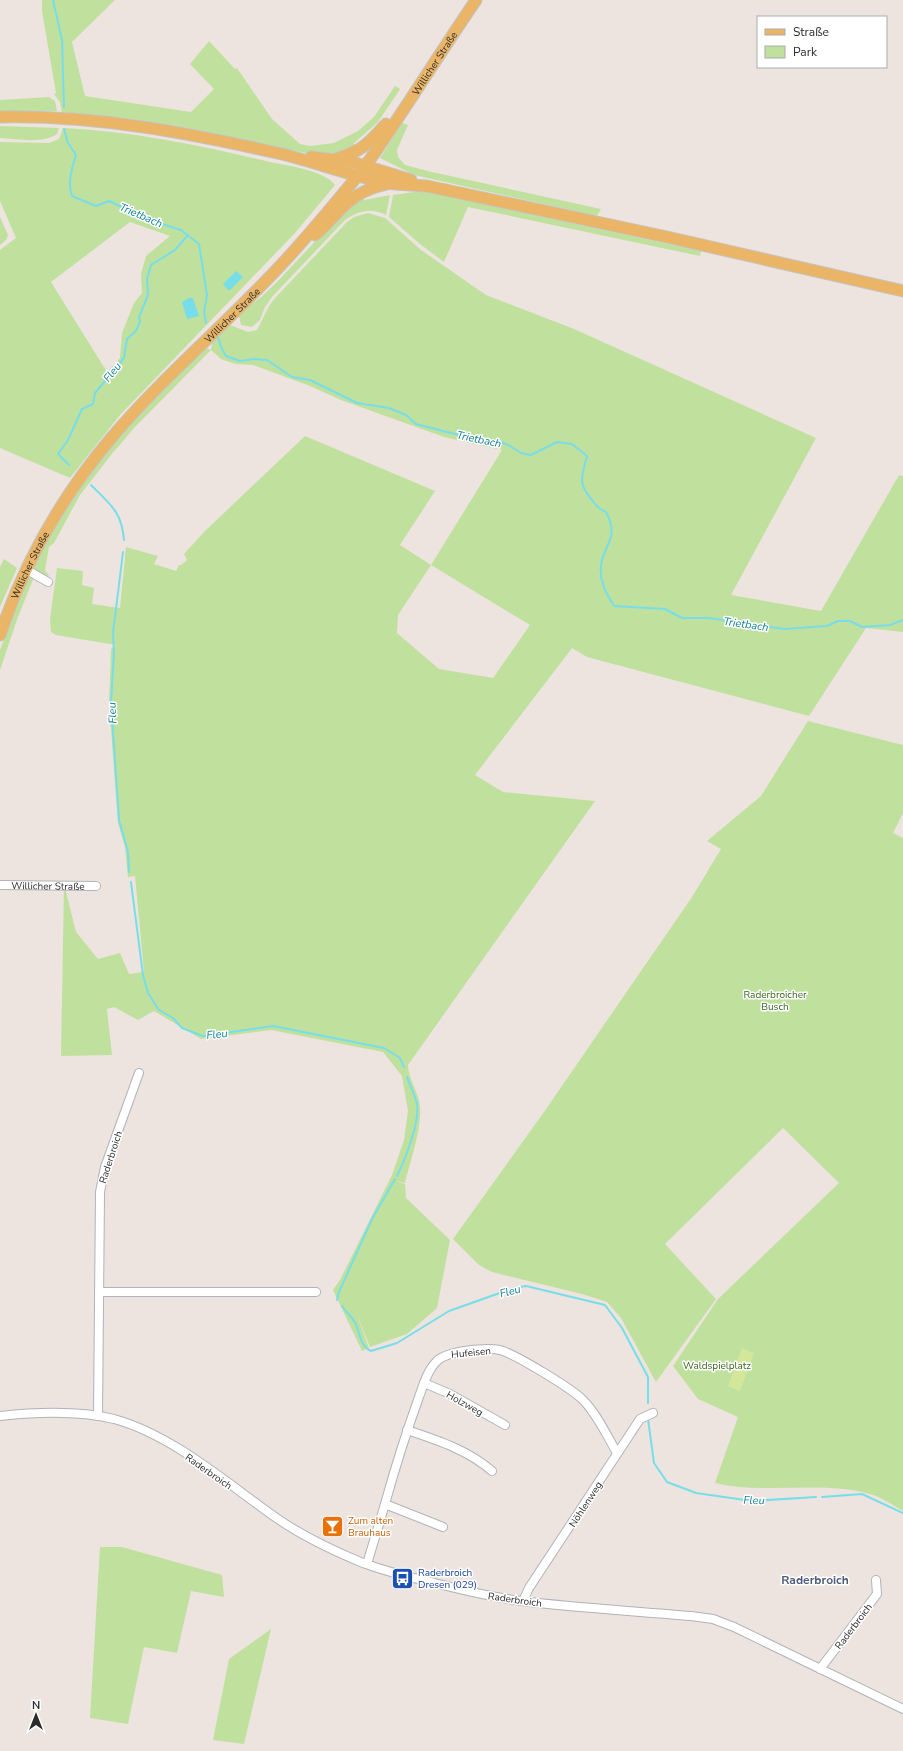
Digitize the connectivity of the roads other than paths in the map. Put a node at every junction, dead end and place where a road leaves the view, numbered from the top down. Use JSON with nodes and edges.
{"nodes":[{"id":1,"x":476,"y":0,"type":"edge"},
{"id":2,"x":410,"y":97,"type":"junction"},
{"id":3,"x":0,"y":117,"type":"edge"},
{"id":4,"x":284,"y":155,"type":"junction"},
{"id":5,"x":333,"y":160,"type":"junction"},
{"id":6,"x":364,"y":166,"type":"junction"},
{"id":7,"x":357,"y":176,"type":"junction"},
{"id":8,"x":390,"y":183,"type":"junction"},
{"id":9,"x":427,"y":186,"type":"junction"},
{"id":10,"x":299,"y":245,"type":"junction"},
{"id":11,"x":903,"y":291,"type":"edge"},
{"id":12,"x":27,"y":570,"type":"junction"},
{"id":13,"x":48,"y":582,"type":"dead end"},
{"id":14,"x":0,"y":635,"type":"edge"},
{"id":15,"x":0,"y":885,"type":"edge"},
{"id":16,"x":96,"y":886,"type":"dead end"},
{"id":17,"x":139,"y":1073,"type":"dead end"},
{"id":18,"x":99,"y":1292,"type":"junction"},
{"id":19,"x":316,"y":1292,"type":"dead end"},
{"id":20,"x":424,"y":1383,"type":"junction"},
{"id":21,"x":653,"y":1413,"type":"dead end"},
{"id":22,"x":0,"y":1416,"type":"edge"},
{"id":23,"x":98,"y":1416,"type":"junction"},
{"id":24,"x":505,"y":1425,"type":"dead end"},
{"id":25,"x":407,"y":1430,"type":"junction"},
{"id":26,"x":617,"y":1453,"type":"junction"},
{"id":27,"x":492,"y":1471,"type":"dead end"},
{"id":28,"x":385,"y":1504,"type":"junction"},
{"id":29,"x":443,"y":1527,"type":"dead end"},
{"id":30,"x":367,"y":1564,"type":"junction"},
{"id":31,"x":876,"y":1580,"type":"dead end"},
{"id":32,"x":523,"y":1601,"type":"junction"},
{"id":33,"x":820,"y":1669,"type":"junction"},
{"id":34,"x":903,"y":1709,"type":"edge"}],
"edges":[{"from":1,"to":2,"type":"main road","name":"Willicher Straße"},
{"from":2,"to":5,"type":"main road"},
{"from":2,"to":6,"type":"main road","name":"Willicher Straße"},
{"from":3,"to":4,"type":"main road"},
{"from":4,"to":5,"type":"main road"},
{"from":4,"to":7,"type":"main road"},
{"from":5,"to":6,"type":"main road"},
{"from":6,"to":7,"type":"main road","name":"Willicher Straße"},
{"from":6,"to":9,"type":"main road"},
{"from":7,"to":8,"type":"main road"},
{"from":7,"to":10,"type":"main road","name":"Willicher Straße"},
{"from":8,"to":9,"type":"main road"},
{"from":8,"to":10,"type":"main road"},
{"from":9,"to":11,"type":"main road"},
{"from":10,"to":12,"type":"main road","name":"Willicher Straße"},
{"from":12,"to":13,"type":"street"},
{"from":12,"to":14,"type":"main road","name":"Willicher Straße"},
{"from":15,"to":16,"type":"street","name":"Willicher Straße"},
{"from":17,"to":18,"type":"street","name":"Raderbroich"},
{"from":18,"to":19,"type":"street"},
{"from":18,"to":23,"type":"street","name":"Raderbroich"},
{"from":20,"to":24,"type":"street","name":"Holzweg"},
{"from":20,"to":25,"type":"street","name":"Hufeisen"},
{"from":20,"to":26,"type":"street","name":"Hufeisen"},
{"from":21,"to":26,"type":"street","name":"Nöhlenweg"},
{"from":22,"to":23,"type":"street","name":"Raderbroich"},
{"from":23,"to":30,"type":"street","name":"Raderbroich"},
{"from":25,"to":27,"type":"street"},
{"from":25,"to":28,"type":"street","name":"Hufeisen"},
{"from":26,"to":32,"type":"street","name":"Nöhlenweg"},
{"from":28,"to":29,"type":"street"},
{"from":28,"to":30,"type":"street","name":"Hufeisen"},
{"from":30,"to":32,"type":"street","name":"Raderbroich"},
{"from":31,"to":33,"type":"street","name":"Raderbroich"},
{"from":32,"to":33,"type":"street","name":"Raderbroich"},
{"from":33,"to":34,"type":"street","name":"Raderbroich"}]}
